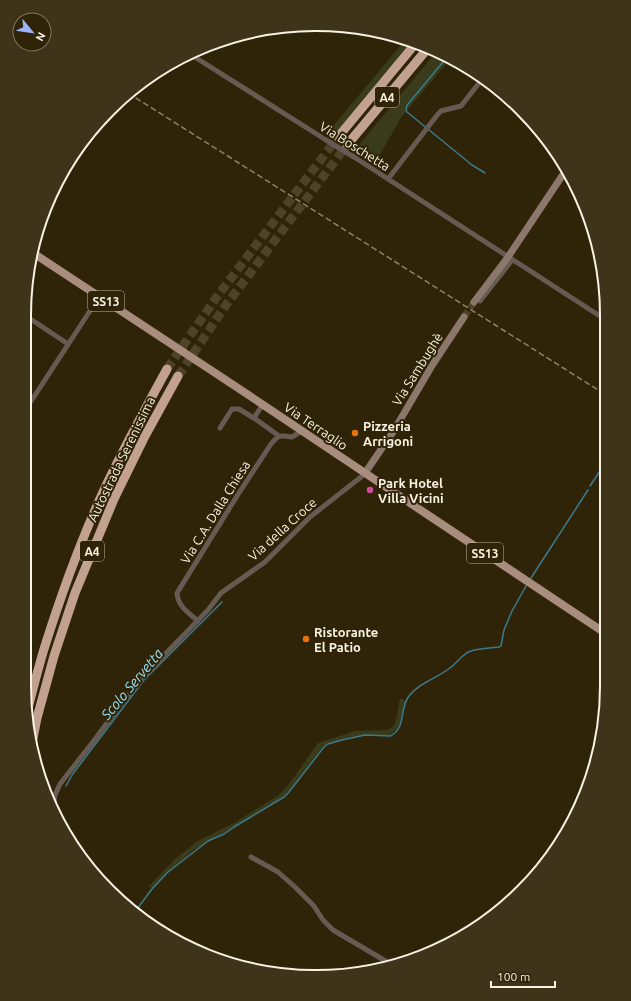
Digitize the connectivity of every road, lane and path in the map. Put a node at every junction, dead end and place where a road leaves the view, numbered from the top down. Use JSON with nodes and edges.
{"nodes":[{"id":1,"x":412,"y":48,"type":"edge"},
{"id":2,"x":424,"y":53,"type":"edge"},
{"id":3,"x":196,"y":58,"type":"edge"},
{"id":4,"x":479,"y":83,"type":"edge"},
{"id":5,"x":338,"y":137,"type":"tunnel mouth"},
{"id":6,"x":347,"y":146,"type":"tunnel mouth"},
{"id":7,"x":563,"y":175,"type":"edge"},
{"id":8,"x":388,"y":179,"type":"junction"},
{"id":9,"x":37,"y":256,"type":"edge"},
{"id":10,"x":510,"y":258,"type":"junction"},
{"id":11,"x":99,"y":297,"type":"junction"},
{"id":12,"x":477,"y":302,"type":"tunnel mouth"},
{"id":13,"x":600,"y":316,"type":"edge"},
{"id":14,"x":464,"y":317,"type":"tunnel mouth"},
{"id":15,"x":31,"y":319,"type":"edge"},
{"id":16,"x":68,"y":344,"type":"junction"},
{"id":17,"x":167,"y":369,"type":"tunnel mouth"},
{"id":18,"x":178,"y":376,"type":"tunnel mouth"},
{"id":19,"x":31,"y":401,"type":"edge"},
{"id":20,"x":263,"y":404,"type":"junction"},
{"id":21,"x":254,"y":418,"type":"junction"},
{"id":22,"x":220,"y":428,"type":"dead end"},
{"id":23,"x":302,"y":431,"type":"junction"},
{"id":24,"x":279,"y":436,"type":"junction"},
{"id":25,"x":365,"y":473,"type":"junction"},
{"id":26,"x":198,"y":621,"type":"junction"},
{"id":27,"x":600,"y":630,"type":"edge"},
{"id":28,"x":31,"y":695,"type":"edge"},
{"id":29,"x":34,"y":731,"type":"edge"},
{"id":30,"x":55,"y":798,"type":"edge"},
{"id":31,"x":251,"y":857,"type":"dead end"},
{"id":32,"x":385,"y":961,"type":"edge"}],
"edges":[{"from":1,"to":5,"type":"highway","number":"A4"},
{"from":2,"to":6,"type":"highway","number":"A4"},
{"from":3,"to":8,"type":"street","name":"Via Boschetta","bridge":true},
{"from":4,"to":8,"type":"street"},
{"from":7,"to":10,"type":"street"},
{"from":8,"to":10,"type":"street","name":"Via Boschetta"},
{"from":9,"to":11,"type":"main road","name":"Via Terraglio","number":"SS13"},
{"from":10,"to":12,"type":"street"},
{"from":10,"to":13,"type":"street","name":"Via Boschetta"},
{"from":11,"to":16,"type":"street"},
{"from":11,"to":20,"type":"main road","name":"Via Terraglio","number":"SS13"},
{"from":14,"to":25,"type":"street","name":"Via Sambughè"},
{"from":15,"to":16,"type":"street"},
{"from":16,"to":19,"type":"street"},
{"from":17,"to":28,"type":"highway","name":"Autostrada Serenissima","number":"A4"},
{"from":18,"to":29,"type":"highway","name":"Autostrada Serenissima","number":"A4"},
{"from":20,"to":21,"type":"street"},
{"from":20,"to":23,"type":"main road","name":"Via Terraglio","number":"SS13"},
{"from":21,"to":22,"type":"street"},
{"from":21,"to":24,"type":"street"},
{"from":23,"to":24,"type":"street"},
{"from":23,"to":25,"type":"main road","name":"Via Terraglio","number":"SS13"},
{"from":24,"to":26,"type":"street","name":"Via C.A. Dalla Chiesa"},
{"from":25,"to":26,"type":"street","name":"Via della Croce"},
{"from":25,"to":27,"type":"main road","name":"Via Terraglio","number":"SS13"},
{"from":26,"to":30,"type":"street","name":"Via della Croce"},
{"from":31,"to":32,"type":"street"}]}
